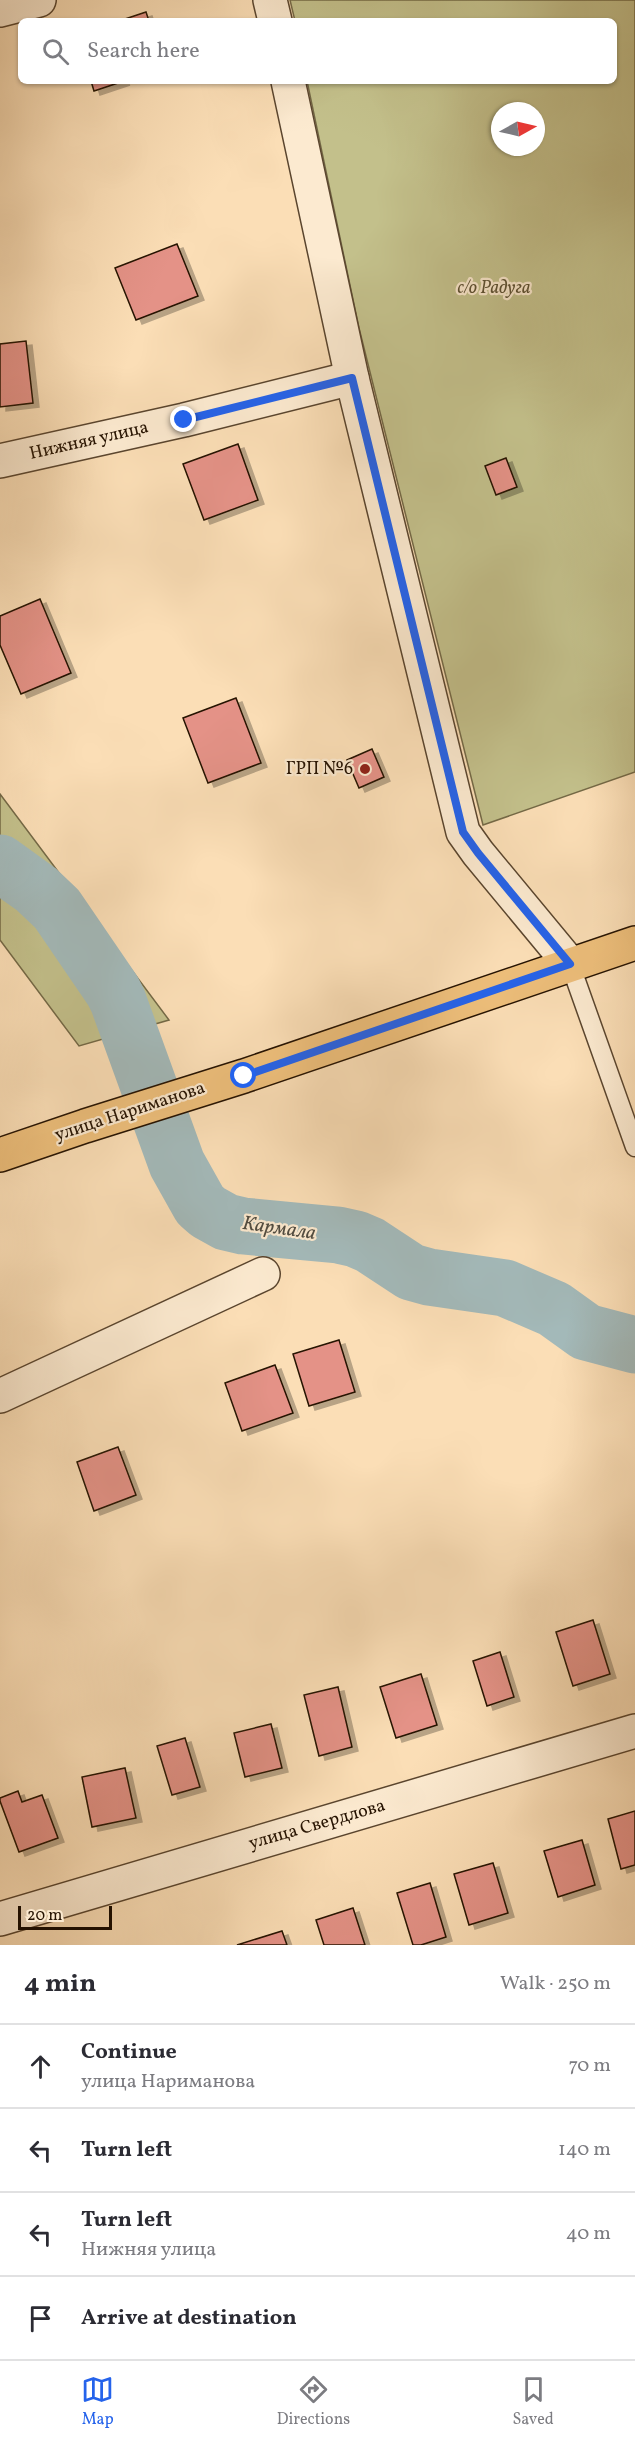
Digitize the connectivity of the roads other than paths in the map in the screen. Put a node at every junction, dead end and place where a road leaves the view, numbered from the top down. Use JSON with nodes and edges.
{"nodes":[{"id":1,"x":39,"y":0,"type":"edge"},
{"id":2,"x":270,"y":0,"type":"edge"},
{"id":3,"x":0,"y":10,"type":"edge"},
{"id":4,"x":274,"y":18,"type":"edge"},
{"id":5,"x":289,"y":84,"type":"edge"},
{"id":6,"x":352,"y":378,"type":"junction"},
{"id":7,"x":0,"y":461,"type":"edge"},
{"id":8,"x":635,"y":943,"type":"edge"},
{"id":9,"x":570,"y":964,"type":"junction"},
{"id":10,"x":635,"y":1147,"type":"edge"},
{"id":11,"x":0,"y":1155,"type":"edge"},
{"id":12,"x":263,"y":1274,"type":"dead end"},
{"id":13,"x":0,"y":1396,"type":"edge"},
{"id":14,"x":635,"y":1731,"type":"edge"},
{"id":15,"x":0,"y":1919,"type":"edge"}],
"edges":[{"from":1,"to":3,"type":"street"},
{"from":2,"to":4,"type":"street"},
{"from":5,"to":6,"type":"street"},
{"from":6,"to":7,"type":"street","name":"Нижняя улица"},
{"from":6,"to":9,"type":"street"},
{"from":8,"to":9,"type":"main road","name":"улица Нариманова"},
{"from":9,"to":10,"type":"lane"},
{"from":9,"to":11,"type":"main road","name":"улица Нариманова"},
{"from":12,"to":13,"type":"street"},
{"from":14,"to":15,"type":"street","name":"улица Свердлова"}]}
